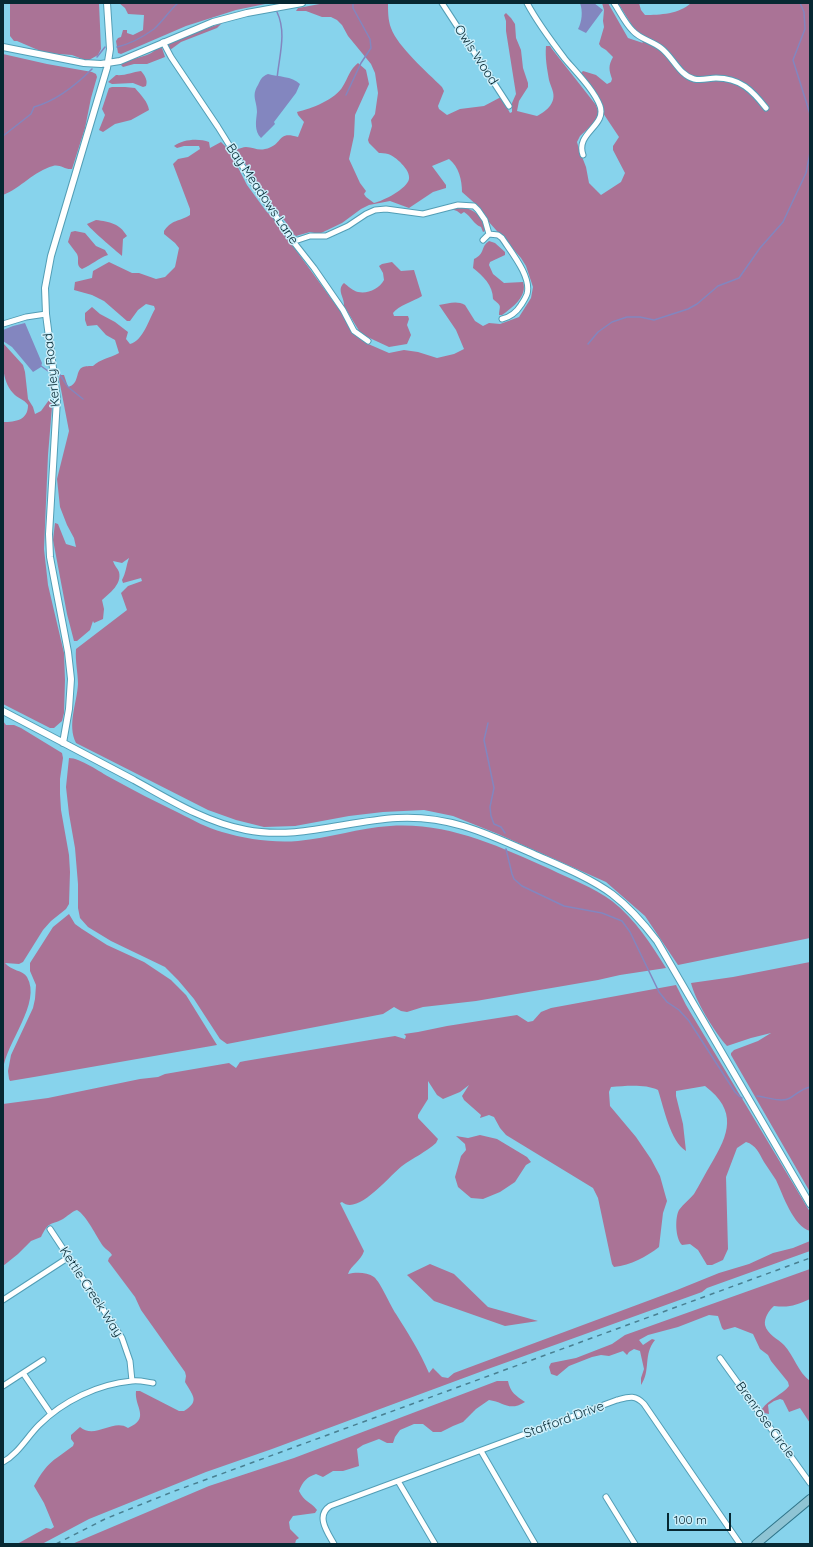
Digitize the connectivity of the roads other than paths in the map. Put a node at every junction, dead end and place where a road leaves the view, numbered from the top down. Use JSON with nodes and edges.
{"nodes":[{"id":1,"x":107,"y":3,"type":"edge"},
{"id":2,"x":302,"y":3,"type":"edge"},
{"id":3,"x":442,"y":3,"type":"edge"},
{"id":4,"x":527,"y":3,"type":"edge"},
{"id":5,"x":614,"y":3,"type":"edge"},
{"id":6,"x":280,"y":5,"type":"edge"},
{"id":7,"x":163,"y":42,"type":"junction"},
{"id":8,"x":3,"y":47,"type":"edge"},
{"id":9,"x":108,"y":64,"type":"junction"},
{"id":10,"x":510,"y":106,"type":"dead end"},
{"id":11,"x":766,"y":108,"type":"dead end"},
{"id":12,"x":583,"y":155,"type":"dead end"},
{"id":13,"x":488,"y":234,"type":"junction"},
{"id":14,"x":292,"y":240,"type":"junction"},
{"id":15,"x":483,"y":240,"type":"dead end"},
{"id":16,"x":46,"y":314,"type":"junction"},
{"id":17,"x":502,"y":319,"type":"dead end"},
{"id":18,"x":3,"y":324,"type":"edge"},
{"id":19,"x":368,"y":341,"type":"dead end"},
{"id":20,"x":3,"y":711,"type":"edge"},
{"id":21,"x":63,"y":743,"type":"junction"},
{"id":22,"x":810,"y":1204,"type":"edge"},
{"id":23,"x":50,"y":1229,"type":"dead end"},
{"id":24,"x":69,"y":1257,"type":"junction"},
{"id":25,"x":3,"y":1300,"type":"edge"},
{"id":26,"x":720,"y":1358,"type":"dead end"},
{"id":27,"x":43,"y":1360,"type":"dead end"},
{"id":28,"x":23,"y":1373,"type":"junction"},
{"id":29,"x":132,"y":1381,"type":"junction"},
{"id":30,"x":153,"y":1383,"type":"dead end"},
{"id":31,"x":3,"y":1386,"type":"edge"},
{"id":32,"x":51,"y":1414,"type":"junction"},
{"id":33,"x":481,"y":1451,"type":"junction"},
{"id":34,"x":3,"y":1462,"type":"edge"},
{"id":35,"x":398,"y":1481,"type":"junction"},
{"id":36,"x":810,"y":1483,"type":"edge"},
{"id":37,"x":606,"y":1497,"type":"dead end"},
{"id":38,"x":810,"y":1499,"type":"edge"},
{"id":39,"x":334,"y":1544,"type":"edge"},
{"id":40,"x":435,"y":1544,"type":"edge"},
{"id":41,"x":534,"y":1544,"type":"edge"},
{"id":42,"x":635,"y":1544,"type":"edge"},
{"id":43,"x":740,"y":1544,"type":"edge"},
{"id":44,"x":756,"y":1544,"type":"edge"}],
"edges":[{"from":1,"to":9,"type":"street","name":"Kerley Road"},
{"from":2,"to":6,"type":"street"},
{"from":3,"to":10,"type":"street","name":"Owls Wood"},
{"from":4,"to":12,"type":"street"},
{"from":5,"to":11,"type":"street"},
{"from":6,"to":7,"type":"street"},
{"from":7,"to":9,"type":"street"},
{"from":7,"to":14,"type":"street","name":"Bay Meadows Lane"},
{"from":8,"to":9,"type":"street"},
{"from":9,"to":16,"type":"street","name":"Kerley Road"},
{"from":13,"to":14,"type":"street"},
{"from":13,"to":15,"type":"street"},
{"from":13,"to":17,"type":"street"},
{"from":14,"to":19,"type":"street","name":"Bay Meadows Lane"},
{"from":16,"to":18,"type":"street"},
{"from":16,"to":21,"type":"street","name":"Kerley Road"},
{"from":20,"to":21,"type":"street"},
{"from":21,"to":22,"type":"street"},
{"from":23,"to":24,"type":"street","name":"Kettle Creek Way"},
{"from":24,"to":25,"type":"street"},
{"from":24,"to":29,"type":"street","name":"Kettle Creek Way"},
{"from":26,"to":36,"type":"street","name":"Brenrose Circle"},
{"from":27,"to":28,"type":"street"},
{"from":28,"to":31,"type":"street"},
{"from":28,"to":32,"type":"street"},
{"from":29,"to":30,"type":"street"},
{"from":29,"to":32,"type":"street"},
{"from":32,"to":34,"type":"street"},
{"from":33,"to":35,"type":"street","name":"Stafford Drive"},
{"from":33,"to":41,"type":"street"},
{"from":33,"to":43,"type":"street","name":"Stafford Drive"},
{"from":35,"to":39,"type":"street","name":"Stafford Drive"},
{"from":35,"to":40,"type":"street"},
{"from":37,"to":42,"type":"street"},
{"from":38,"to":44,"type":"main road"}]}
